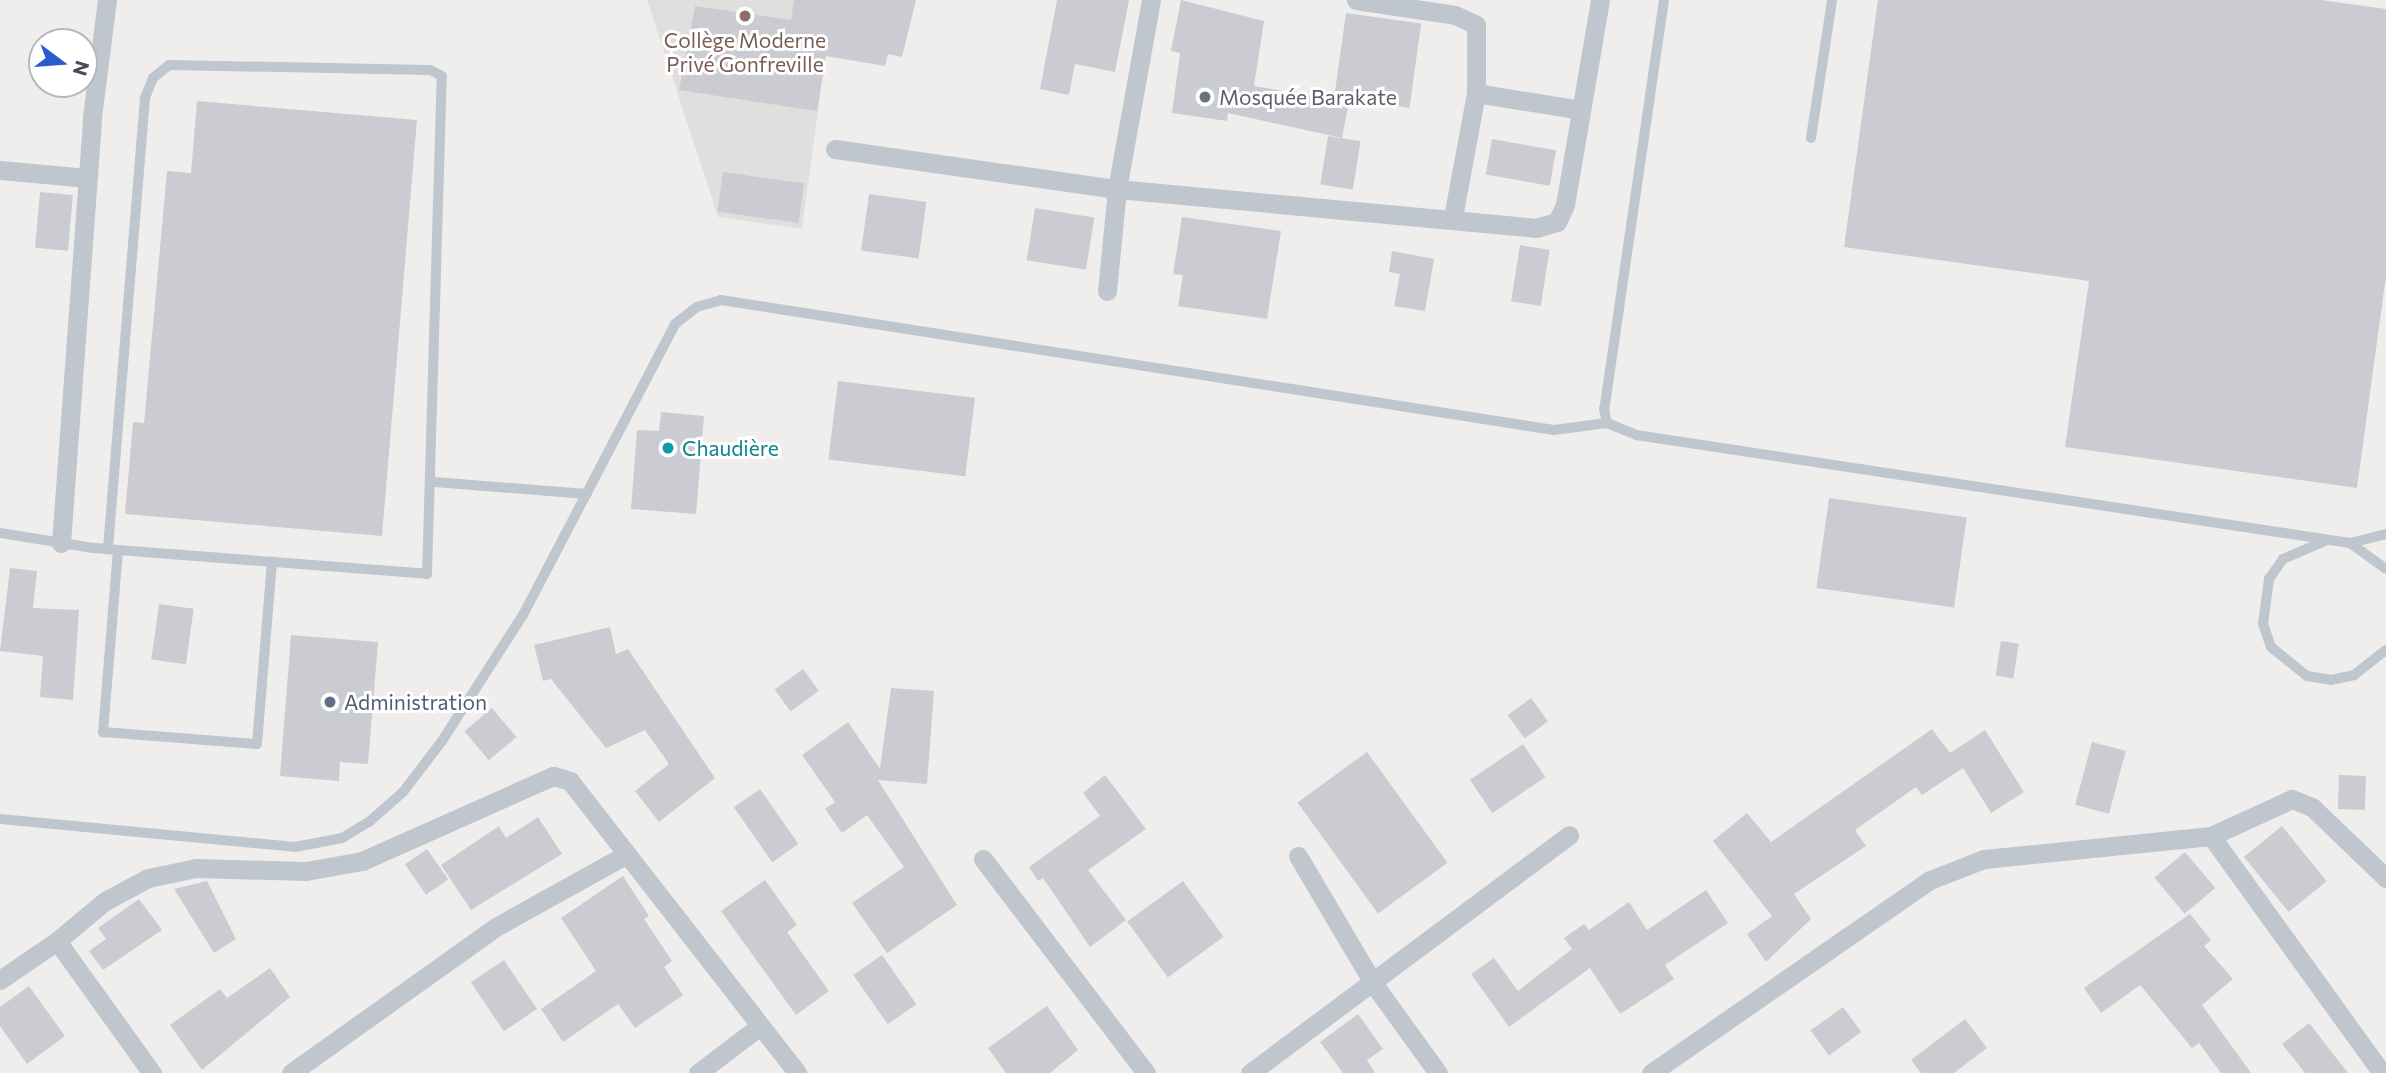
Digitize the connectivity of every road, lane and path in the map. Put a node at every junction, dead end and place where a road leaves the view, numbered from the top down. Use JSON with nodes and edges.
{"nodes":[{"id":1,"x":107,"y":0,"type":"edge"},
{"id":2,"x":1151,"y":0,"type":"edge"},
{"id":3,"x":1356,"y":0,"type":"edge"},
{"id":4,"x":1600,"y":0,"type":"edge"},
{"id":5,"x":1664,"y":0,"type":"edge"},
{"id":6,"x":1832,"y":0,"type":"edge"},
{"id":7,"x":1476,"y":93,"type":"junction"},
{"id":8,"x":1581,"y":110,"type":"junction"},
{"id":9,"x":1811,"y":138,"type":"dead end"},
{"id":10,"x":835,"y":149,"type":"dead end"},
{"id":11,"x":0,"y":170,"type":"edge"},
{"id":12,"x":88,"y":178,"type":"junction"},
{"id":13,"x":1117,"y":189,"type":"junction"},
{"id":14,"x":1453,"y":217,"type":"junction"},
{"id":15,"x":1107,"y":291,"type":"dead end"},
{"id":16,"x":1607,"y":423,"type":"junction"},
{"id":17,"x":434,"y":482,"type":"junction"},
{"id":18,"x":587,"y":494,"type":"junction"},
{"id":19,"x":0,"y":533,"type":"edge"},
{"id":20,"x":2386,"y":534,"type":"edge"},
{"id":21,"x":61,"y":543,"type":"junction"},
{"id":22,"x":2350,"y":543,"type":"junction"},
{"id":23,"x":113,"y":550,"type":"junction"},
{"id":24,"x":272,"y":562,"type":"junction"},
{"id":25,"x":2386,"y":569,"type":"edge"},
{"id":26,"x":2386,"y":650,"type":"edge"},
{"id":27,"x":0,"y":819,"type":"edge"},
{"id":28,"x":1569,"y":835,"type":"dead end"},
{"id":29,"x":2211,"y":836,"type":"junction"},
{"id":30,"x":627,"y":854,"type":"junction"},
{"id":31,"x":1298,"y":856,"type":"dead end"},
{"id":32,"x":983,"y":859,"type":"dead end"},
{"id":33,"x":2386,"y":878,"type":"edge"},
{"id":34,"x":57,"y":941,"type":"junction"},
{"id":35,"x":0,"y":980,"type":"edge"},
{"id":36,"x":1373,"y":983,"type":"junction"},
{"id":37,"x":760,"y":1026,"type":"junction"},
{"id":38,"x":152,"y":1073,"type":"edge"},
{"id":39,"x":291,"y":1073,"type":"edge"},
{"id":40,"x":698,"y":1073,"type":"edge"},
{"id":41,"x":797,"y":1073,"type":"edge"},
{"id":42,"x":1146,"y":1073,"type":"edge"},
{"id":43,"x":1250,"y":1073,"type":"edge"},
{"id":44,"x":1438,"y":1073,"type":"edge"},
{"id":45,"x":1651,"y":1073,"type":"edge"},
{"id":46,"x":2382,"y":1073,"type":"edge"}],
"edges":[{"from":1,"to":12,"type":"street"},
{"from":2,"to":13,"type":"street"},
{"from":3,"to":7,"type":"street"},
{"from":4,"to":8,"type":"street"},
{"from":5,"to":16,"type":"lane"},
{"from":6,"to":9,"type":"lane"},
{"from":7,"to":8,"type":"street"},
{"from":7,"to":14,"type":"street"},
{"from":8,"to":14,"type":"street"},
{"from":10,"to":13,"type":"street"},
{"from":11,"to":12,"type":"street"},
{"from":12,"to":21,"type":"street"},
{"from":13,"to":14,"type":"street"},
{"from":13,"to":15,"type":"street"},
{"from":16,"to":18,"type":"lane"},
{"from":16,"to":22,"type":"lane"},
{"from":17,"to":18,"type":"lane"},
{"from":17,"to":23,"type":"lane"},
{"from":17,"to":24,"type":"lane"},
{"from":18,"to":27,"type":"lane"},
{"from":19,"to":21,"type":"lane"},
{"from":20,"to":22,"type":"lane"},
{"from":21,"to":23,"type":"lane"},
{"from":22,"to":25,"type":"lane"},
{"from":22,"to":26,"type":"lane"},
{"from":23,"to":24,"type":"lane"},
{"from":23,"to":24,"type":"lane"},
{"from":28,"to":36,"type":"street"},
{"from":29,"to":33,"type":"street"},
{"from":29,"to":45,"type":"street"},
{"from":29,"to":46,"type":"street"},
{"from":30,"to":34,"type":"street"},
{"from":30,"to":37,"type":"street"},
{"from":30,"to":39,"type":"street"},
{"from":31,"to":36,"type":"street"},
{"from":32,"to":42,"type":"street"},
{"from":34,"to":35,"type":"street"},
{"from":34,"to":38,"type":"street"},
{"from":36,"to":43,"type":"street"},
{"from":36,"to":44,"type":"street"},
{"from":37,"to":40,"type":"street"},
{"from":37,"to":41,"type":"street"}]}
